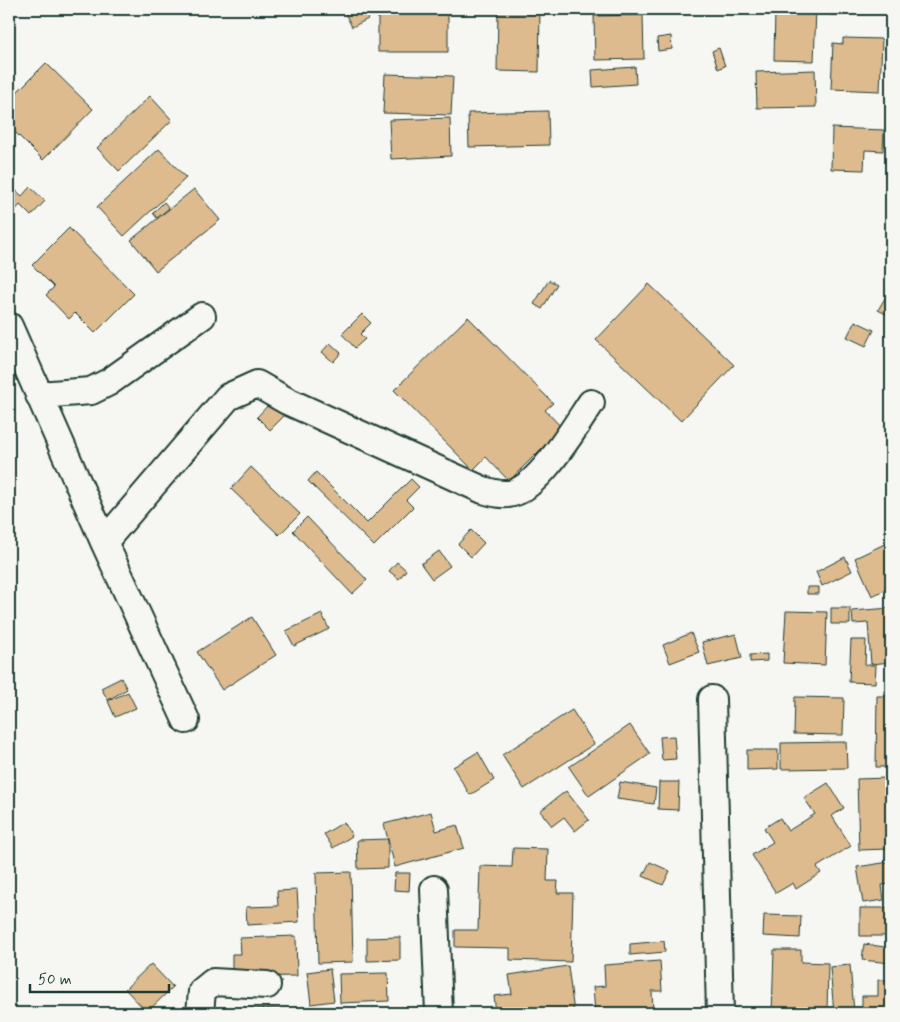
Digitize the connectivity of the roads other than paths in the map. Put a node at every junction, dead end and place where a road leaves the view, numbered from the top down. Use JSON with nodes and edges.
{"nodes":[{"id":1,"x":202,"y":316,"type":"dead end"},
{"id":2,"x":9,"y":326,"type":"edge"},
{"id":3,"x":39,"y":395,"type":"junction"},
{"id":4,"x":592,"y":403,"type":"dead end"},
{"id":5,"x":104,"y":542,"type":"junction"},
{"id":6,"x":712,"y":699,"type":"dead end"},
{"id":7,"x":186,"y":720,"type":"dead end"},
{"id":8,"x":434,"y":888,"type":"dead end"},
{"id":9,"x":267,"y":985,"type":"dead end"},
{"id":10,"x":200,"y":1013,"type":"edge"},
{"id":11,"x":440,"y":1013,"type":"edge"},
{"id":12,"x":720,"y":1013,"type":"edge"}],
"edges":[{"from":1,"to":3,"type":"street"},
{"from":2,"to":3,"type":"street"},
{"from":3,"to":5,"type":"street"},
{"from":4,"to":5,"type":"street"},
{"from":5,"to":7,"type":"street"},
{"from":6,"to":12,"type":"street"},
{"from":8,"to":11,"type":"street"},
{"from":9,"to":10,"type":"street"}]}
